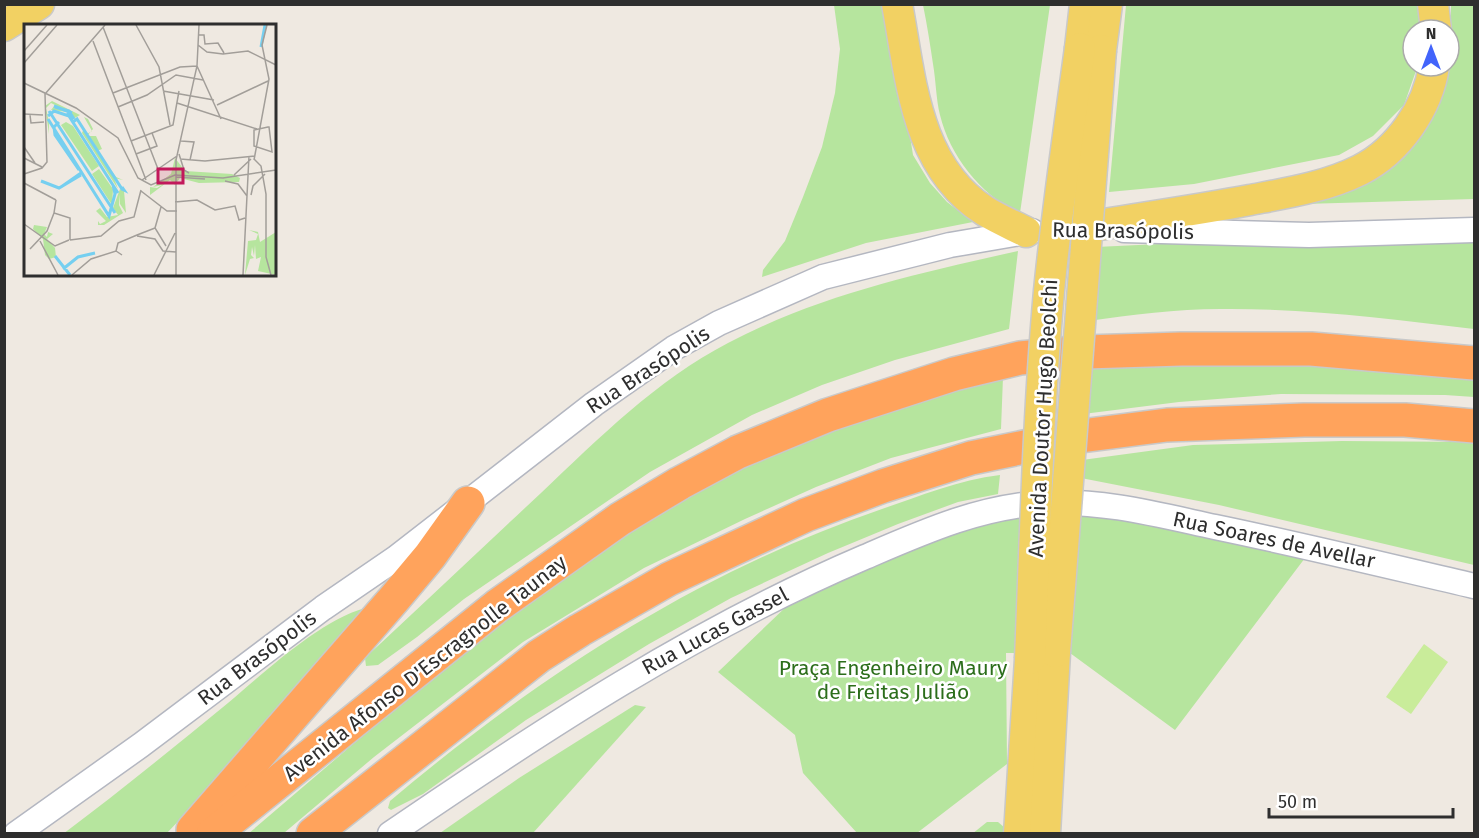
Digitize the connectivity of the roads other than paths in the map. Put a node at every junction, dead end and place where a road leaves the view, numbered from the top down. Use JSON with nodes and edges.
{"nodes":[{"id":1,"x":39,"y":4,"type":"edge"},
{"id":2,"x":897,"y":4,"type":"edge"},
{"id":3,"x":1085,"y":4,"type":"edge"},
{"id":4,"x":1107,"y":4,"type":"edge"},
{"id":5,"x":4,"y":26,"type":"edge"},
{"id":6,"x":1090,"y":49,"type":"junction"},
{"id":7,"x":1432,"y":78,"type":"edge"},
{"id":8,"x":1074,"y":229,"type":"junction"},
{"id":9,"x":1474,"y":230,"type":"edge"},
{"id":10,"x":1026,"y":231,"type":"junction"},
{"id":11,"x":1474,"y":363,"type":"edge"},
{"id":12,"x":1474,"y":426,"type":"edge"},
{"id":13,"x":468,"y":503,"type":"junction"},
{"id":14,"x":1071,"y":503,"type":"joint"},
{"id":15,"x":1474,"y":586,"type":"edge"},
{"id":16,"x":1042,"y":656,"type":"junction"},
{"id":17,"x":16,"y":834,"type":"edge"},
{"id":18,"x":190,"y":834,"type":"edge"},
{"id":19,"x":213,"y":834,"type":"edge"},
{"id":20,"x":313,"y":834,"type":"edge"},
{"id":21,"x":390,"y":834,"type":"edge"},
{"id":22,"x":1019,"y":834,"type":"edge"},
{"id":23,"x":1046,"y":834,"type":"edge"}],
"edges":[{"from":1,"to":5,"type":"main road"},
{"from":2,"to":10,"type":"main road"},
{"from":3,"to":6,"type":"main road","name":"Avenida Doutor Hugo Beolchi"},
{"from":4,"to":6,"type":"main road","name":"Avenida Doutor Hugo Beolchi"},
{"from":6,"to":16,"type":"main road","name":"Avenida Doutor Hugo Beolchi","bridge":true},
{"from":7,"to":8,"type":"main road"},
{"from":8,"to":9,"type":"street","name":"Rua Brasópolis"},
{"from":8,"to":10,"type":"street","name":"Rua Brasópolis"},
{"from":10,"to":13,"type":"street","name":"Rua Brasópolis"},
{"from":11,"to":19,"type":"highway","name":"Avenida Afonso D'Escragnolle Taunay"},
{"from":12,"to":20,"type":"highway"},
{"from":13,"to":17,"type":"street","name":"Rua Brasópolis"},
{"from":13,"to":18,"type":"highway"},
{"from":14,"to":15,"type":"street","name":"Rua Soares de Avellar"},
{"from":14,"to":21,"type":"street","name":"Rua Lucas Gassel"},
{"from":16,"to":22,"type":"main road","name":"Avenida Doutor Hugo Beolchi"},
{"from":16,"to":23,"type":"main road","name":"Avenida Doutor Hugo Beolchi"}]}
